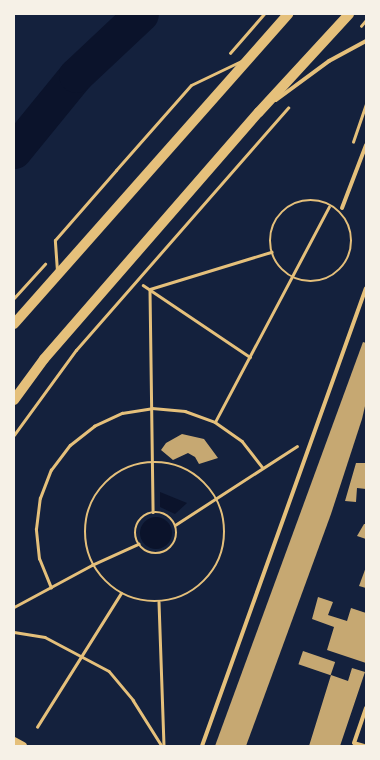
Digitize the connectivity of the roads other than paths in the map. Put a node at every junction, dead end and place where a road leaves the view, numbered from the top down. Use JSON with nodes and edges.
{"nodes":[{"id":1,"x":288,"y":14,"type":"edge"},
{"id":2,"x":349,"y":14,"type":"edge"},
{"id":3,"x":366,"y":41,"type":"edge"},
{"id":4,"x":252,"y":56,"type":"junction"},
{"id":5,"x":259,"y":112,"type":"junction"},
{"id":6,"x":366,"y":145,"type":"edge"},
{"id":7,"x":342,"y":208,"type":"dead end"},
{"id":8,"x":58,"y":275,"type":"junction"},
{"id":9,"x":366,"y":288,"type":"edge"},
{"id":10,"x":14,"y":324,"type":"edge"},
{"id":11,"x":14,"y":400,"type":"edge"},
{"id":12,"x":366,"y":708,"type":"edge"},
{"id":13,"x":14,"y":741,"type":"edge"},
{"id":14,"x":23,"y":746,"type":"edge"},
{"id":15,"x":202,"y":746,"type":"edge"},
{"id":16,"x":364,"y":746,"type":"edge"}],
"edges":[{"from":1,"to":4,"type":"main road"},
{"from":2,"to":5,"type":"main road"},
{"from":3,"to":5,"type":"street"},
{"from":4,"to":8,"type":"main road"},
{"from":4,"to":8,"type":"lane"},
{"from":5,"to":11,"type":"main road"},
{"from":6,"to":7,"type":"street"},
{"from":8,"to":10,"type":"main road"},
{"from":9,"to":15,"type":"street"},
{"from":12,"to":16,"type":"street"},
{"from":13,"to":14,"type":"main road"}]}
